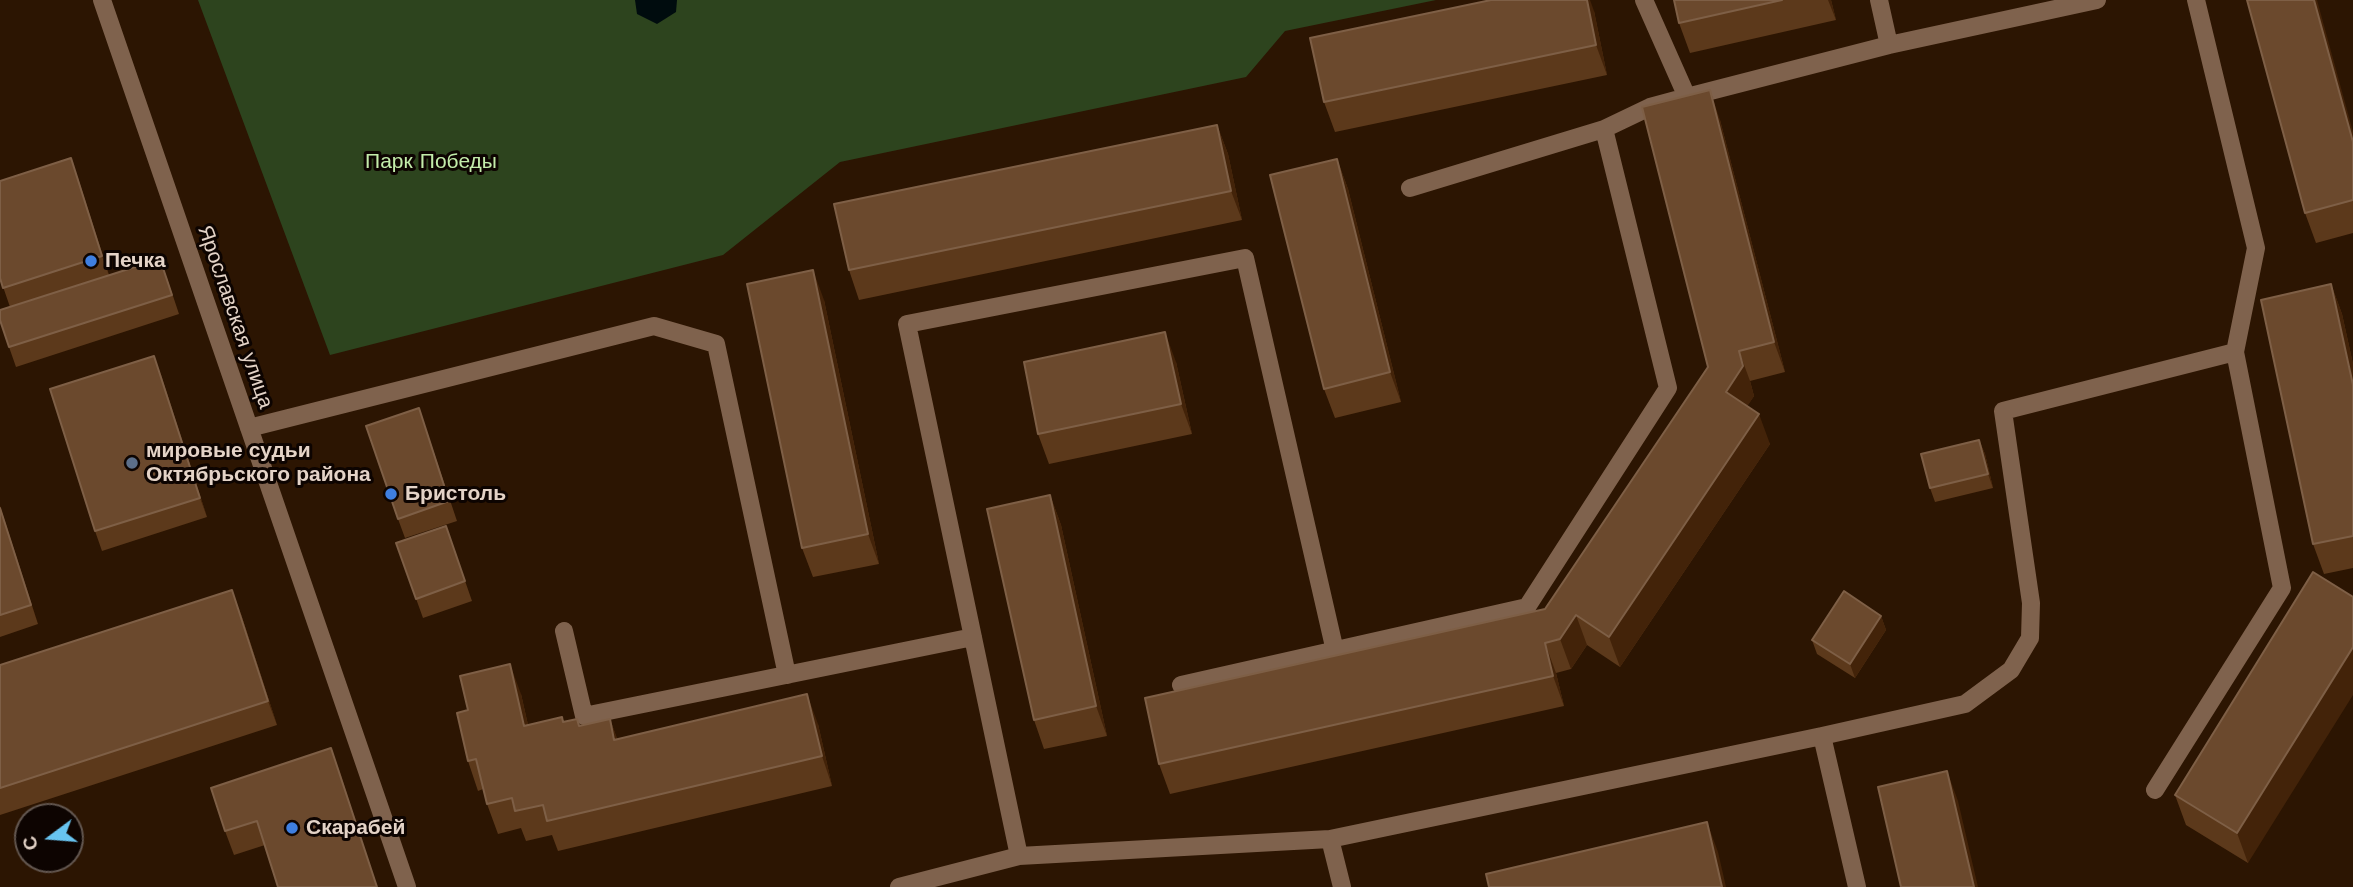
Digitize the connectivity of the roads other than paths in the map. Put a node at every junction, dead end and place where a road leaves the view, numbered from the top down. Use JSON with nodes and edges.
{"nodes":[{"id":1,"x":102,"y":0,"type":"edge"},
{"id":2,"x":1644,"y":0,"type":"edge"},
{"id":3,"x":1879,"y":0,"type":"edge"},
{"id":4,"x":2098,"y":0,"type":"edge"},
{"id":5,"x":2196,"y":0,"type":"edge"},
{"id":6,"x":1889,"y":45,"type":"junction"},
{"id":7,"x":1687,"y":97,"type":"junction"},
{"id":8,"x":1604,"y":129,"type":"junction"},
{"id":9,"x":1410,"y":188,"type":"dead end"},
{"id":10,"x":2235,"y":352,"type":"junction"},
{"id":11,"x":249,"y":428,"type":"junction"},
{"id":12,"x":564,"y":631,"type":"dead end"},
{"id":13,"x":973,"y":637,"type":"junction"},
{"id":14,"x":1335,"y":650,"type":"junction"},
{"id":15,"x":787,"y":675,"type":"junction"},
{"id":16,"x":1181,"y":685,"type":"dead end"},
{"id":17,"x":1822,"y":736,"type":"junction"},
{"id":18,"x":2155,"y":790,"type":"dead end"},
{"id":19,"x":1330,"y":839,"type":"junction"},
{"id":20,"x":1019,"y":856,"type":"junction"},
{"id":21,"x":407,"y":887,"type":"edge"},
{"id":22,"x":899,"y":887,"type":"edge"},
{"id":23,"x":1342,"y":887,"type":"edge"},
{"id":24,"x":1857,"y":887,"type":"edge"}],
"edges":[{"from":1,"to":11,"type":"street","name":"Ярославская улица"},
{"from":2,"to":7,"type":"street"},
{"from":3,"to":6,"type":"street"},
{"from":4,"to":6,"type":"street"},
{"from":5,"to":10,"type":"street"},
{"from":6,"to":7,"type":"street"},
{"from":7,"to":8,"type":"street"},
{"from":8,"to":9,"type":"street"},
{"from":8,"to":14,"type":"street"},
{"from":10,"to":17,"type":"street"},
{"from":10,"to":18,"type":"street"},
{"from":11,"to":15,"type":"street"},
{"from":11,"to":21,"type":"street","name":"Ярославская улица"},
{"from":12,"to":15,"type":"street"},
{"from":13,"to":14,"type":"street"},
{"from":13,"to":15,"type":"street"},
{"from":13,"to":20,"type":"street"},
{"from":14,"to":16,"type":"street"},
{"from":17,"to":19,"type":"street"},
{"from":17,"to":24,"type":"street"},
{"from":19,"to":20,"type":"street"},
{"from":19,"to":23,"type":"street"},
{"from":20,"to":22,"type":"street"}]}
